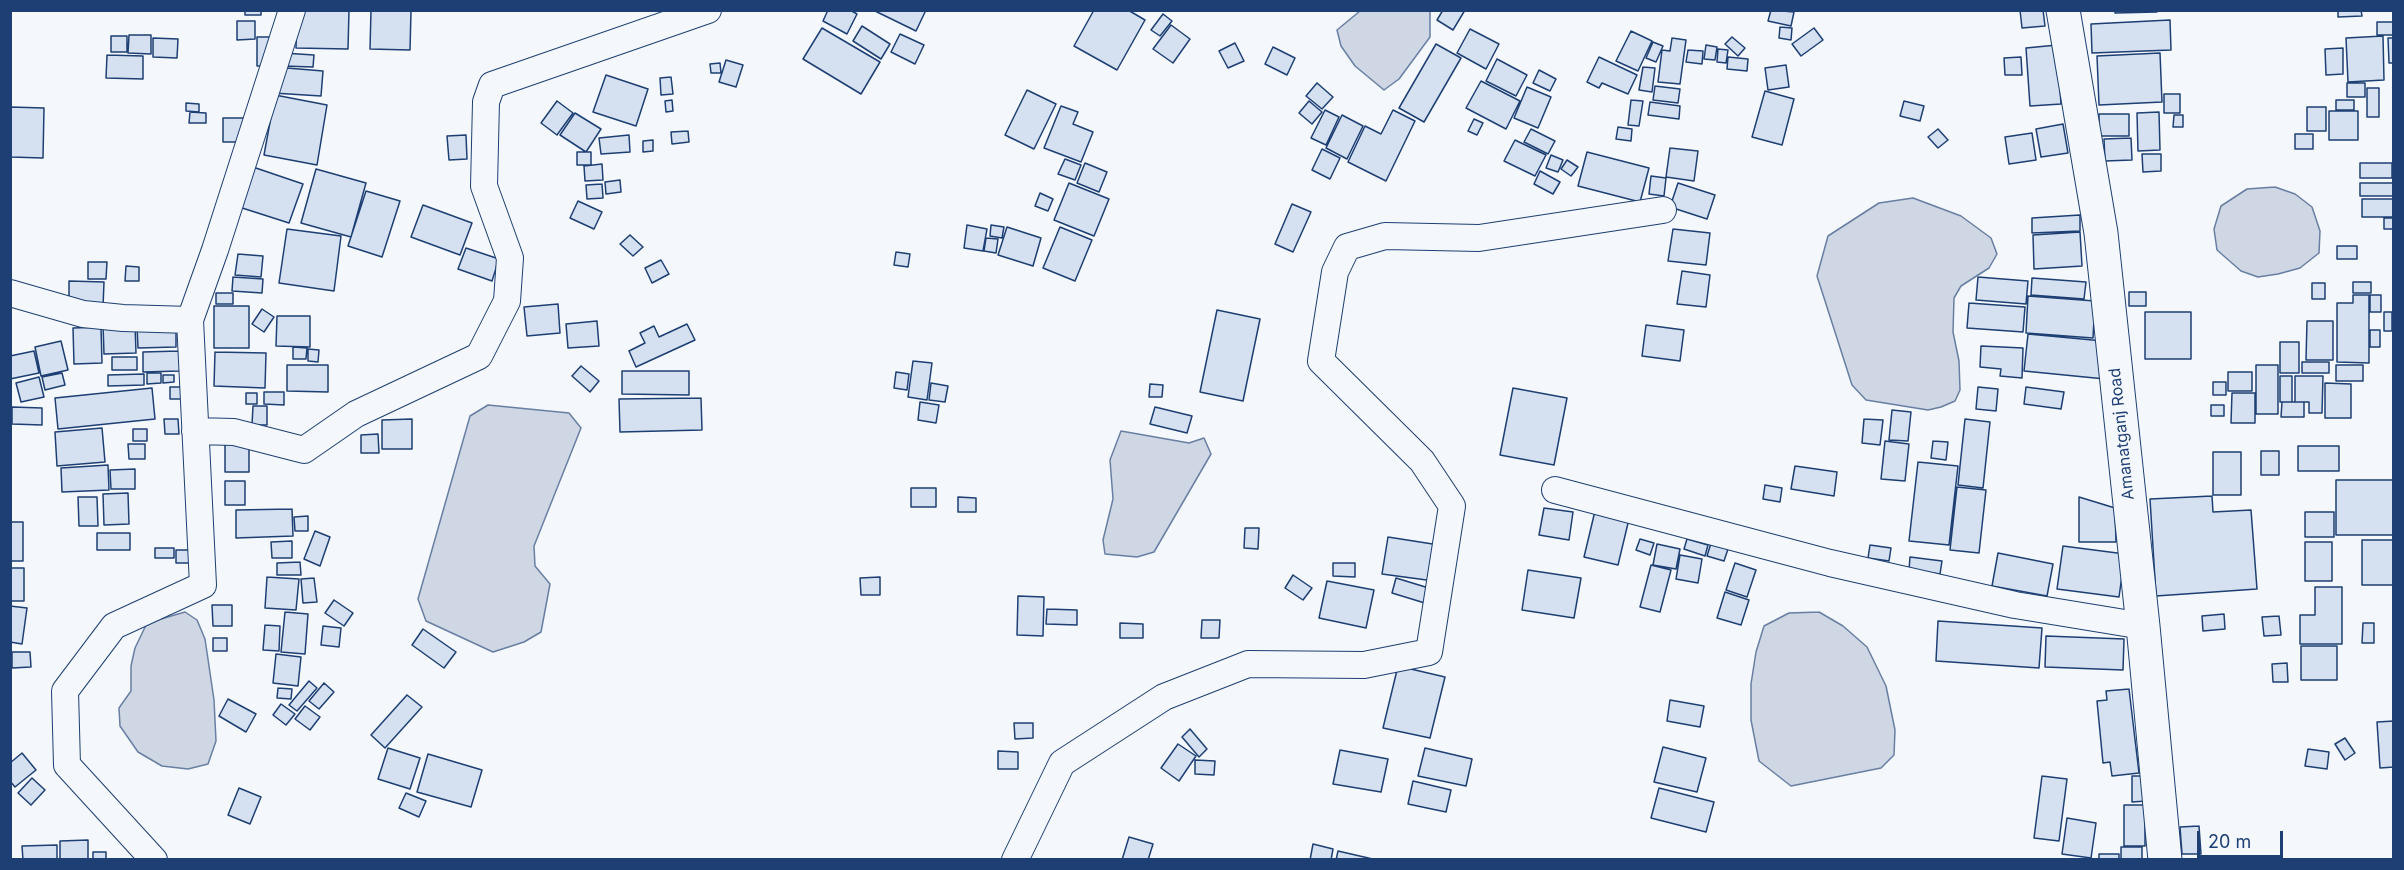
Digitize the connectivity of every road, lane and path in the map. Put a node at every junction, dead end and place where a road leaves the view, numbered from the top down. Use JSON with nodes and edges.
{"nodes":[{"id":1,"x":292,"y":10,"type":"edge"},
{"id":2,"x":708,"y":10,"type":"edge"},
{"id":3,"x":2063,"y":10,"type":"edge"},
{"id":4,"x":1664,"y":210,"type":"dead end"},
{"id":5,"x":10,"y":293,"type":"edge"},
{"id":6,"x":190,"y":320,"type":"junction"},
{"id":7,"x":195,"y":431,"type":"junction"},
{"id":8,"x":1555,"y":490,"type":"dead end"},
{"id":9,"x":2143,"y":626,"type":"junction"},
{"id":10,"x":154,"y":860,"type":"edge"},
{"id":11,"x":1015,"y":860,"type":"edge"},
{"id":12,"x":2165,"y":860,"type":"edge"}],
"edges":[{"from":1,"to":6,"type":"street"},
{"from":2,"to":7,"type":"street"},
{"from":3,"to":9,"type":"main road","name":"Amanatganj Road"},
{"from":4,"to":11,"type":"street"},
{"from":5,"to":6,"type":"street"},
{"from":6,"to":7,"type":"street"},
{"from":7,"to":10,"type":"street"},
{"from":8,"to":9,"type":"street"},
{"from":9,"to":12,"type":"main road","name":"Amanatganj Road"}]}
